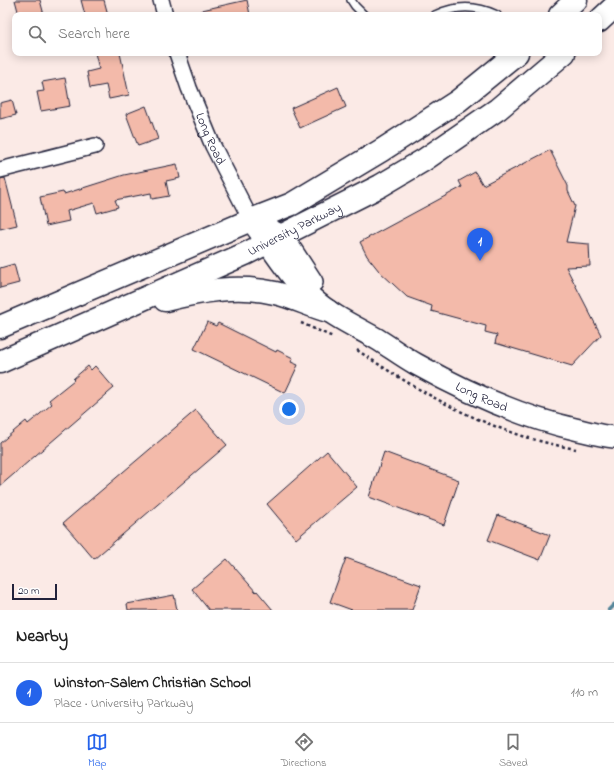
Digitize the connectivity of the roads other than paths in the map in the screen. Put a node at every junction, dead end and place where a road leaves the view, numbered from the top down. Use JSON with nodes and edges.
{"nodes":[{"id":1,"x":351,"y":0,"type":"edge"},
{"id":2,"x":576,"y":0,"type":"edge"},
{"id":3,"x":614,"y":7,"type":"edge"},
{"id":4,"x":361,"y":12,"type":"edge"},
{"id":5,"x":442,"y":12,"type":"edge"},
{"id":6,"x":490,"y":12,"type":"edge"},
{"id":7,"x":563,"y":12,"type":"edge"},
{"id":8,"x":602,"y":19,"type":"edge"},
{"id":9,"x":178,"y":56,"type":"edge"},
{"id":10,"x":513,"y":56,"type":"edge"},
{"id":11,"x":560,"y":56,"type":"edge"},
{"id":12,"x":95,"y":146,"type":"dead end"},
{"id":13,"x":0,"y":170,"type":"edge"},
{"id":14,"x":251,"y":220,"type":"junction"},
{"id":15,"x":276,"y":240,"type":"junction"},
{"id":16,"x":133,"y":303,"type":"junction"},
{"id":17,"x":328,"y":311,"type":"junction"},
{"id":18,"x":0,"y":327,"type":"edge"},
{"id":19,"x":361,"y":330,"type":"junction"},
{"id":20,"x":0,"y":362,"type":"edge"},
{"id":21,"x":614,"y":437,"type":"edge"}],
"edges":[{"from":1,"to":4,"type":"lane"},
{"from":2,"to":7,"type":"main road"},
{"from":3,"to":8,"type":"main road"},
{"from":5,"to":6,"type":"lane"},
{"from":9,"to":14,"type":"street","name":"Long Road"},
{"from":10,"to":14,"type":"main road","name":"University Parkway"},
{"from":11,"to":15,"type":"main road","name":"University Parkway"},
{"from":12,"to":13,"type":"street"},
{"from":14,"to":15,"type":"main road","name":"Long Road"},
{"from":14,"to":18,"type":"main road","name":"University Parkway"},
{"from":15,"to":16,"type":"main road","name":"University Parkway"},
{"from":15,"to":17,"type":"main road","name":"Long Road"},
{"from":15,"to":19,"type":"main road","name":"Long Road"},
{"from":16,"to":17,"type":"main road"},
{"from":16,"to":20,"type":"main road","name":"University Parkway"},
{"from":17,"to":19,"type":"main road","name":"Long Road"},
{"from":19,"to":21,"type":"main road","name":"Long Road"}]}
